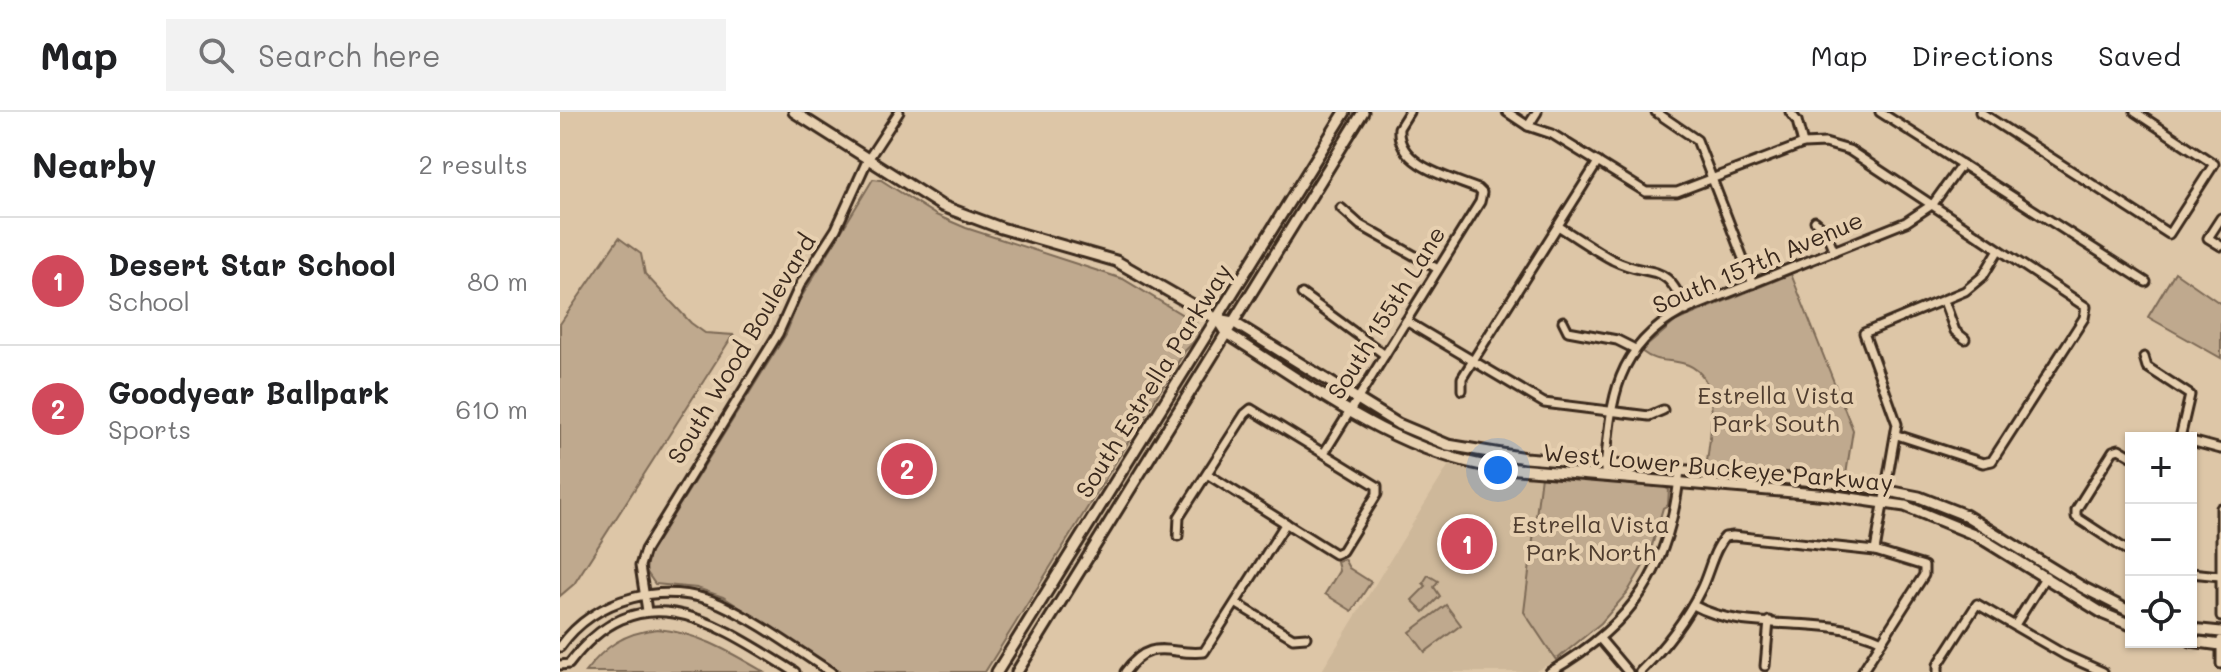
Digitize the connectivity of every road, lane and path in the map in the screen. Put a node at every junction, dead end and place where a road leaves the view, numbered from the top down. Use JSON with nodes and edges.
{"nodes":[{"id":1,"x":794,"y":112,"type":"edge"},
{"id":2,"x":899,"y":112,"type":"edge"},
{"id":3,"x":1345,"y":112,"type":"edge"},
{"id":4,"x":1363,"y":112,"type":"edge"},
{"id":5,"x":1409,"y":112,"type":"edge"},
{"id":6,"x":1507,"y":112,"type":"edge"},
{"id":7,"x":1537,"y":112,"type":"edge"},
{"id":8,"x":1656,"y":112,"type":"edge"},
{"id":9,"x":1790,"y":112,"type":"edge"},
{"id":10,"x":1880,"y":112,"type":"edge"},
{"id":11,"x":1904,"y":112,"type":"edge"},
{"id":12,"x":1980,"y":112,"type":"edge"},
{"id":13,"x":2135,"y":112,"type":"edge"},
{"id":14,"x":1897,"y":123,"type":"junction"},
{"id":15,"x":1528,"y":126,"type":"junction"},
{"id":16,"x":1803,"y":144,"type":"junction"},
{"id":17,"x":867,"y":161,"type":"junction"},
{"id":18,"x":1598,"y":162,"type":"junction"},
{"id":19,"x":1962,"y":164,"type":"junction"},
{"id":20,"x":1714,"y":178,"type":"junction"},
{"id":21,"x":1933,"y":204,"type":"junction"},
{"id":22,"x":1341,"y":208,"type":"dead end"},
{"id":23,"x":2221,"y":218,"type":"edge"},
{"id":24,"x":1815,"y":221,"type":"dead end"},
{"id":25,"x":1558,"y":226,"type":"junction"},
{"id":26,"x":2221,"y":246,"type":"edge"},
{"id":27,"x":1834,"y":251,"type":"junction"},
{"id":28,"x":1998,"y":251,"type":"junction"},
{"id":29,"x":1438,"y":269,"type":"junction"},
{"id":30,"x":2146,"y":282,"type":"dead end"},
{"id":31,"x":1753,"y":284,"type":"junction"},
{"id":32,"x":1302,"y":294,"type":"dead end"},
{"id":33,"x":1944,"y":301,"type":"junction"},
{"id":34,"x":1686,"y":311,"type":"junction"},
{"id":35,"x":1217,"y":319,"type":"junction"},
{"id":36,"x":1406,"y":321,"type":"junction"},
{"id":37,"x":1563,"y":321,"type":"dead end"},
{"id":38,"x":1233,"y":322,"type":"junction"},
{"id":39,"x":1226,"y":333,"type":"junction"},
{"id":40,"x":1965,"y":339,"type":"dead end"},
{"id":41,"x":1635,"y":349,"type":"junction"},
{"id":42,"x":1385,"y":355,"type":"junction"},
{"id":43,"x":2144,"y":357,"type":"dead end"},
{"id":44,"x":1472,"y":362,"type":"junction"},
{"id":45,"x":1462,"y":390,"type":"dead end"},
{"id":46,"x":1357,"y":400,"type":"junction"},
{"id":47,"x":1351,"y":410,"type":"junction"},
{"id":48,"x":1663,"y":410,"type":"dead end"},
{"id":49,"x":1611,"y":412,"type":"junction"},
{"id":50,"x":2181,"y":432,"type":"edge"},
{"id":51,"x":1897,"y":435,"type":"junction"},
{"id":52,"x":2197,"y":443,"type":"edge"},
{"id":53,"x":2221,"y":449,"type":"edge"},
{"id":54,"x":2125,"y":452,"type":"edge"},
{"id":55,"x":1324,"y":453,"type":"junction"},
{"id":56,"x":1606,"y":464,"type":"junction"},
{"id":57,"x":1680,"y":470,"type":"junction"},
{"id":58,"x":1207,"y":474,"type":"junction"},
{"id":59,"x":1605,"y":477,"type":"junction"},
{"id":60,"x":1678,"y":483,"type":"junction"},
{"id":61,"x":1886,"y":490,"type":"junction"},
{"id":62,"x":1884,"y":501,"type":"junction"},
{"id":63,"x":2221,"y":508,"type":"edge"},
{"id":64,"x":1286,"y":523,"type":"junction"},
{"id":65,"x":1178,"y":536,"type":"dead end"},
{"id":66,"x":2125,"y":549,"type":"edge"},
{"id":67,"x":1875,"y":551,"type":"junction"},
{"id":68,"x":2051,"y":568,"type":"junction"},
{"id":69,"x":2197,"y":574,"type":"edge"},
{"id":70,"x":2220,"y":576,"type":"edge"},
{"id":71,"x":2045,"y":578,"type":"junction"},
{"id":72,"x":644,"y":595,"type":"junction"},
{"id":73,"x":1237,"y":604,"type":"junction"},
{"id":74,"x":1693,"y":605,"type":"junction"},
{"id":75,"x":2125,"y":609,"type":"edge"},
{"id":76,"x":647,"y":611,"type":"junction"},
{"id":77,"x":2221,"y":617,"type":"edge"},
{"id":78,"x":1769,"y":621,"type":"junction"},
{"id":79,"x":2125,"y":623,"type":"edge"},
{"id":80,"x":2015,"y":625,"type":"junction"},
{"id":81,"x":2197,"y":630,"type":"edge"},
{"id":82,"x":2221,"y":632,"type":"edge"},
{"id":83,"x":1306,"y":637,"type":"dead end"},
{"id":84,"x":1601,"y":640,"type":"junction"},
{"id":85,"x":1882,"y":641,"type":"junction"},
{"id":86,"x":2197,"y":641,"type":"edge"},
{"id":87,"x":2221,"y":643,"type":"edge"},
{"id":88,"x":560,"y":647,"type":"edge"},
{"id":89,"x":2221,"y":664,"type":"edge"},
{"id":90,"x":560,"y":665,"type":"edge"},
{"id":91,"x":1765,"y":666,"type":"dead end"},
{"id":92,"x":795,"y":672,"type":"edge"},
{"id":93,"x":831,"y":672,"type":"edge"},
{"id":94,"x":997,"y":672,"type":"edge"},
{"id":95,"x":1017,"y":672,"type":"edge"},
{"id":96,"x":1125,"y":672,"type":"edge"},
{"id":97,"x":1550,"y":672,"type":"edge"},
{"id":98,"x":1628,"y":672,"type":"edge"},
{"id":99,"x":1640,"y":672,"type":"edge"},
{"id":100,"x":1862,"y":672,"type":"edge"},
{"id":101,"x":1938,"y":672,"type":"edge"},
{"id":102,"x":2103,"y":672,"type":"edge"}],
"edges":[{"from":1,"to":17,"type":"main road","name":"West Lower Buckeye Parkway"},
{"from":2,"to":17,"type":"street","name":"South Wood Boulevard"},
{"from":3,"to":35,"type":"main road","name":"South Estrella Parkway"},
{"from":4,"to":38,"type":"main road","name":"South Estrella Parkway"},
{"from":5,"to":29,"type":"street","name":"South 155th Lane"},
{"from":6,"to":15,"type":"street"},
{"from":7,"to":15,"type":"street"},
{"from":8,"to":20,"type":"street"},
{"from":9,"to":16,"type":"street"},
{"from":10,"to":14,"type":"street"},
{"from":11,"to":14,"type":"street"},
{"from":12,"to":13,"type":"street"},
{"from":14,"to":19,"type":"street"},
{"from":15,"to":18,"type":"street"},
{"from":16,"to":20,"type":"street"},
{"from":16,"to":21,"type":"street"},
{"from":17,"to":35,"type":"main road","name":"West Lower Buckeye Parkway"},
{"from":17,"to":72,"type":"street","name":"South Wood Boulevard"},
{"from":18,"to":20,"type":"street"},
{"from":18,"to":25,"type":"street"},
{"from":19,"to":21,"type":"street","name":"South 157th Avenue"},
{"from":19,"to":30,"type":"street"},
{"from":20,"to":31,"type":"street"},
{"from":21,"to":27,"type":"street","name":"South 157th Avenue"},
{"from":21,"to":28,"type":"street"},
{"from":22,"to":29,"type":"street"},
{"from":23,"to":26,"type":"street"},
{"from":24,"to":27,"type":"street"},
{"from":25,"to":34,"type":"street"},
{"from":25,"to":44,"type":"street"},
{"from":27,"to":31,"type":"street","name":"South 157th Avenue"},
{"from":28,"to":33,"type":"street"},
{"from":28,"to":51,"type":"street"},
{"from":29,"to":36,"type":"street","name":"South 155th Lane"},
{"from":31,"to":34,"type":"street","name":"South 157th Avenue"},
{"from":32,"to":42,"type":"street"},
{"from":33,"to":40,"type":"street"},
{"from":33,"to":51,"type":"street"},
{"from":34,"to":41,"type":"street","name":"South 157th Avenue"},
{"from":35,"to":38,"type":"main road","name":"West Lower Buckeye Parkway"},
{"from":35,"to":39,"type":"main road","name":"West Lower Buckeye Parkway"},
{"from":35,"to":94,"type":"main road","name":"South Estrella Parkway"},
{"from":36,"to":42,"type":"street","name":"South 155th Lane"},
{"from":36,"to":44,"type":"street"},
{"from":37,"to":41,"type":"street"},
{"from":38,"to":39,"type":"main road","name":"South Estrella Parkway"},
{"from":38,"to":46,"type":"main road","name":"West Lower Buckeye Parkway"},
{"from":39,"to":47,"type":"main road","name":"West Lower Buckeye Parkway"},
{"from":39,"to":95,"type":"main road","name":"South Estrella Parkway"},
{"from":41,"to":49,"type":"street","name":"South 157th Avenue"},
{"from":42,"to":46,"type":"street","name":"South 155th Lane"},
{"from":43,"to":50,"type":"street"},
{"from":44,"to":45,"type":"street"},
{"from":44,"to":49,"type":"street"},
{"from":46,"to":47,"type":"street","name":"South 155th Lane"},
{"from":46,"to":56,"type":"main road","name":"West Lower Buckeye Parkway"},
{"from":47,"to":55,"type":"street","name":"South 155th Lane"},
{"from":47,"to":59,"type":"main road","name":"West Lower Buckeye Parkway"},
{"from":48,"to":49,"type":"street"},
{"from":49,"to":56,"type":"street","name":"South 157th Avenue"},
{"from":51,"to":61,"type":"street"},
{"from":52,"to":53,"type":"street"},
{"from":54,"to":66,"type":"street"},
{"from":55,"to":58,"type":"street"},
{"from":55,"to":64,"type":"street"},
{"from":56,"to":57,"type":"main road","name":"West Lower Buckeye Parkway"},
{"from":56,"to":59,"type":"street","name":"South 157th Avenue"},
{"from":57,"to":60,"type":"street"},
{"from":57,"to":61,"type":"main road","name":"West Lower Buckeye Parkway"},
{"from":58,"to":64,"type":"street"},
{"from":58,"to":65,"type":"street"},
{"from":59,"to":60,"type":"main road","name":"West Lower Buckeye Parkway"},
{"from":60,"to":62,"type":"main road","name":"West Lower Buckeye Parkway"},
{"from":60,"to":84,"type":"street"},
{"from":61,"to":62,"type":"street"},
{"from":61,"to":68,"type":"main road","name":"West Lower Buckeye Parkway"},
{"from":62,"to":67,"type":"street"},
{"from":62,"to":71,"type":"main road","name":"West Lower Buckeye Parkway"},
{"from":63,"to":70,"type":"street"},
{"from":64,"to":73,"type":"street"},
{"from":67,"to":74,"type":"street"},
{"from":67,"to":85,"type":"street"},
{"from":68,"to":71,"type":"street"},
{"from":68,"to":75,"type":"main road","name":"West Lower Buckeye Parkway"},
{"from":69,"to":70,"type":"street"},
{"from":70,"to":77,"type":"street"},
{"from":71,"to":79,"type":"main road","name":"West Lower Buckeye Parkway"},
{"from":71,"to":80,"type":"street"},
{"from":72,"to":76,"type":"street","name":"South Wood Boulevard"},
{"from":72,"to":88,"type":"street"},
{"from":72,"to":93,"type":"street"},
{"from":73,"to":83,"type":"street"},
{"from":73,"to":96,"type":"street"},
{"from":74,"to":78,"type":"street"},
{"from":74,"to":99,"type":"street"},
{"from":76,"to":90,"type":"street"},
{"from":76,"to":92,"type":"street"},
{"from":78,"to":85,"type":"street"},
{"from":78,"to":91,"type":"street"},
{"from":80,"to":101,"type":"street"},
{"from":80,"to":102,"type":"street"},
{"from":81,"to":82,"type":"main road"},
{"from":84,"to":97,"type":"street"},
{"from":84,"to":98,"type":"street"},
{"from":85,"to":100,"type":"street"},
{"from":86,"to":87,"type":"main road"},
{"from":87,"to":89,"type":"street"}]}
